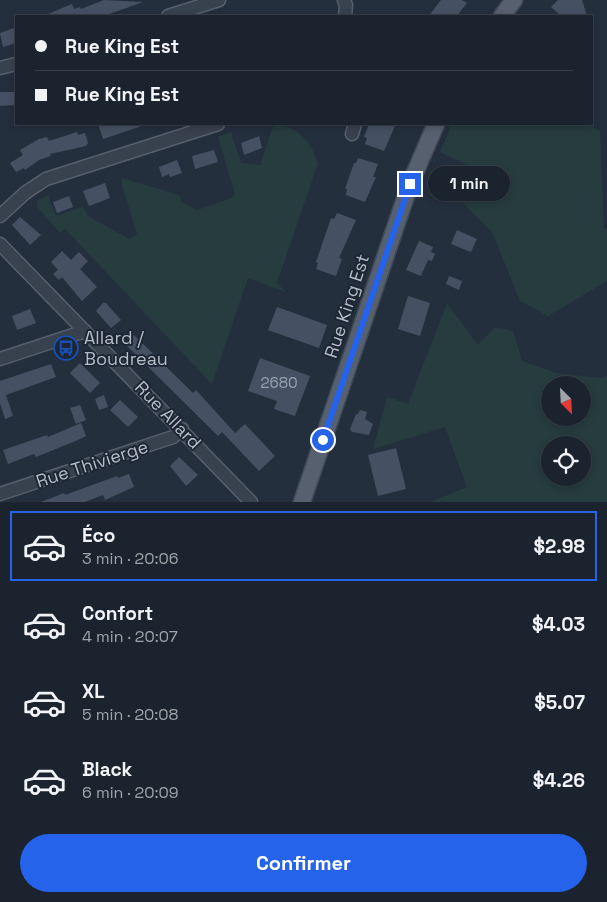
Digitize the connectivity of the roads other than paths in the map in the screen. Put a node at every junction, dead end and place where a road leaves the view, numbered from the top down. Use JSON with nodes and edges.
{"nodes":[{"id":1,"x":219,"y":0,"type":"edge"},
{"id":2,"x":344,"y":0,"type":"edge"},
{"id":3,"x":514,"y":0,"type":"edge"},
{"id":4,"x":171,"y":15,"type":"edge"},
{"id":5,"x":345,"y":15,"type":"edge"},
{"id":6,"x":503,"y":15,"type":"edge"},
{"id":7,"x":15,"y":64,"type":"edge"},
{"id":8,"x":0,"y":68,"type":"edge"},
{"id":9,"x":215,"y":125,"type":"edge"},
{"id":10,"x":436,"y":125,"type":"edge"},
{"id":11,"x":0,"y":216,"type":"edge"},
{"id":12,"x":0,"y":244,"type":"edge"},
{"id":13,"x":85,"y":331,"type":"junction"},
{"id":14,"x":0,"y":359,"type":"edge"},
{"id":15,"x":182,"y":429,"type":"junction"},
{"id":16,"x":0,"y":494,"type":"edge"},
{"id":17,"x":251,"y":502,"type":"edge"},
{"id":18,"x":302,"y":502,"type":"edge"}],
"edges":[{"from":1,"to":4,"type":"street"},
{"from":2,"to":5,"type":"street"},
{"from":3,"to":6,"type":"main road"},
{"from":7,"to":8,"type":"street"},
{"from":9,"to":11,"type":"street"},
{"from":10,"to":18,"type":"main road","name":"Rue King Est"},
{"from":12,"to":13,"type":"street","name":"Rue Allard"},
{"from":13,"to":14,"type":"street"},
{"from":13,"to":15,"type":"street","name":"Rue Allard"},
{"from":15,"to":16,"type":"street","name":"Rue Thivierge"},
{"from":15,"to":17,"type":"street","name":"Rue Allard"}]}
